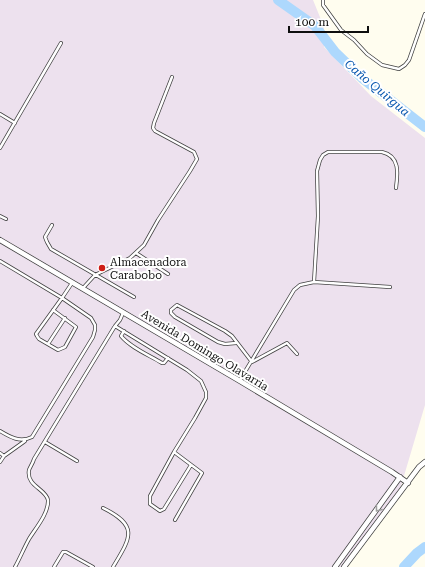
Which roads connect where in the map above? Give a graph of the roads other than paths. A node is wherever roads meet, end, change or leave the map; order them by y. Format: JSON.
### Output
{"nodes":[{"id":1,"x":323,"y":0,"type":"edge"},
{"id":2,"x":425,"y":14,"type":"edge"},
{"id":3,"x":61,"y":43,"type":"dead end"},
{"id":4,"x":172,"y":77,"type":"dead end"},
{"id":5,"x":0,"y":114,"type":"edge"},
{"id":6,"x":15,"y":123,"type":"junction"},
{"id":7,"x":0,"y":148,"type":"edge"},
{"id":8,"x":396,"y":188,"type":"dead end"},
{"id":9,"x":0,"y":216,"type":"edge"},
{"id":10,"x":6,"y":219,"type":"dead end"},
{"id":11,"x":52,"y":225,"type":"dead end"},
{"id":12,"x":0,"y":240,"type":"edge"},
{"id":13,"x":136,"y":253,"type":"junction"},
{"id":14,"x":0,"y":261,"type":"edge"},
{"id":15,"x":168,"y":274,"type":"dead end"},
{"id":16,"x":95,"y":276,"type":"junction"},
{"id":17,"x":72,"y":282,"type":"junction"},
{"id":18,"x":314,"y":282,"type":"junction"},
{"id":19,"x":390,"y":287,"type":"dead end"},
{"id":20,"x":83,"y":288,"type":"junction"},
{"id":21,"x":134,"y":297,"type":"dead end"},
{"id":22,"x":62,"y":298,"type":"junction"},
{"id":23,"x":53,"y":310,"type":"junction"},
{"id":24,"x":124,"y":312,"type":"junction"},
{"id":25,"x":65,"y":318,"type":"junction"},
{"id":26,"x":115,"y":326,"type":"junction"},
{"id":27,"x":124,"y":331,"type":"junction"},
{"id":28,"x":236,"y":343,"type":"junction"},
{"id":29,"x":48,"y":344,"type":"junction"},
{"id":30,"x":297,"y":354,"type":"dead end"},
{"id":31,"x":168,"y":358,"type":"junction"},
{"id":32,"x":252,"y":362,"type":"junction"},
{"id":33,"x":240,"y":381,"type":"junction"},
{"id":34,"x":0,"y":431,"type":"edge"},
{"id":35,"x":26,"y":440,"type":"junction"},
{"id":36,"x":45,"y":442,"type":"junction"},
{"id":37,"x":174,"y":452,"type":"junction"},
{"id":38,"x":0,"y":453,"type":"edge"},
{"id":39,"x":4,"y":456,"type":"junction"},
{"id":40,"x":77,"y":461,"type":"dead end"},
{"id":41,"x":0,"y":462,"type":"edge"},
{"id":42,"x":425,"y":462,"type":"edge"},
{"id":43,"x":191,"y":465,"type":"junction"},
{"id":44,"x":400,"y":477,"type":"junction"},
{"id":45,"x":408,"y":483,"type":"junction"},
{"id":46,"x":103,"y":508,"type":"dead end"},
{"id":47,"x":175,"y":520,"type":"dead end"},
{"id":48,"x":15,"y":567,"type":"edge"},
{"id":49,"x":54,"y":567,"type":"edge"},
{"id":50,"x":93,"y":567,"type":"edge"},
{"id":51,"x":113,"y":567,"type":"edge"},
{"id":52,"x":334,"y":567,"type":"edge"},
{"id":53,"x":344,"y":567,"type":"edge"}],
"edges":[{"from":1,"to":2,"type":"lane"},
{"from":3,"to":6,"type":"lane"},
{"from":4,"to":13,"type":"lane"},
{"from":5,"to":6,"type":"lane"},
{"from":6,"to":7,"type":"lane"},
{"from":8,"to":18,"type":"lane"},
{"from":9,"to":10,"type":"lane"},
{"from":11,"to":16,"type":"lane"},
{"from":12,"to":17,"type":"street","name":"Avenida Domingo Olavarria"},
{"from":13,"to":15,"type":"lane"},
{"from":13,"to":16,"type":"lane"},
{"from":14,"to":22,"type":"lane"},
{"from":16,"to":20,"type":"lane"},
{"from":16,"to":21,"type":"lane"},
{"from":17,"to":20,"type":"street","name":"Avenida Domingo Olavarria"},
{"from":17,"to":22,"type":"lane"},
{"from":18,"to":19,"type":"lane"},
{"from":18,"to":32,"type":"lane"},
{"from":20,"to":24,"type":"street","name":"Avenida Domingo Olavarria"},
{"from":22,"to":23,"type":"lane"},
{"from":22,"to":35,"type":"lane"},
{"from":23,"to":25,"type":"lane"},
{"from":23,"to":29,"type":"lane"},
{"from":24,"to":26,"type":"lane"},
{"from":24,"to":33,"type":"street","name":"Avenida Domingo Olavarria"},
{"from":25,"to":29,"type":"lane"},
{"from":25,"to":29,"type":"lane"},
{"from":26,"to":27,"type":"lane"},
{"from":26,"to":36,"type":"lane"},
{"from":27,"to":31,"type":"lane"},
{"from":27,"to":31,"type":"lane"},
{"from":28,"to":28,"type":"lane"},
{"from":28,"to":32,"type":"lane"},
{"from":30,"to":32,"type":"lane"},
{"from":31,"to":37,"type":"lane"},
{"from":32,"to":33,"type":"lane"},
{"from":33,"to":44,"type":"street","name":"Avenida Domingo Olavarria"},
{"from":34,"to":35,"type":"lane"},
{"from":35,"to":39,"type":"lane"},
{"from":36,"to":40,"type":"lane"},
{"from":36,"to":48,"type":"lane"},
{"from":37,"to":43,"type":"lane"},
{"from":37,"to":43,"type":"lane"},
{"from":38,"to":39,"type":"lane"},
{"from":39,"to":41,"type":"lane"},
{"from":42,"to":45,"type":"street"},
{"from":43,"to":47,"type":"lane"},
{"from":44,"to":45,"type":"street","name":"Avenida Domingo Olavarria"},
{"from":44,"to":52,"type":"street","one_way":true},
{"from":45,"to":53,"type":"street"},
{"from":46,"to":51,"type":"lane"},
{"from":49,"to":50,"type":"lane"}]}
